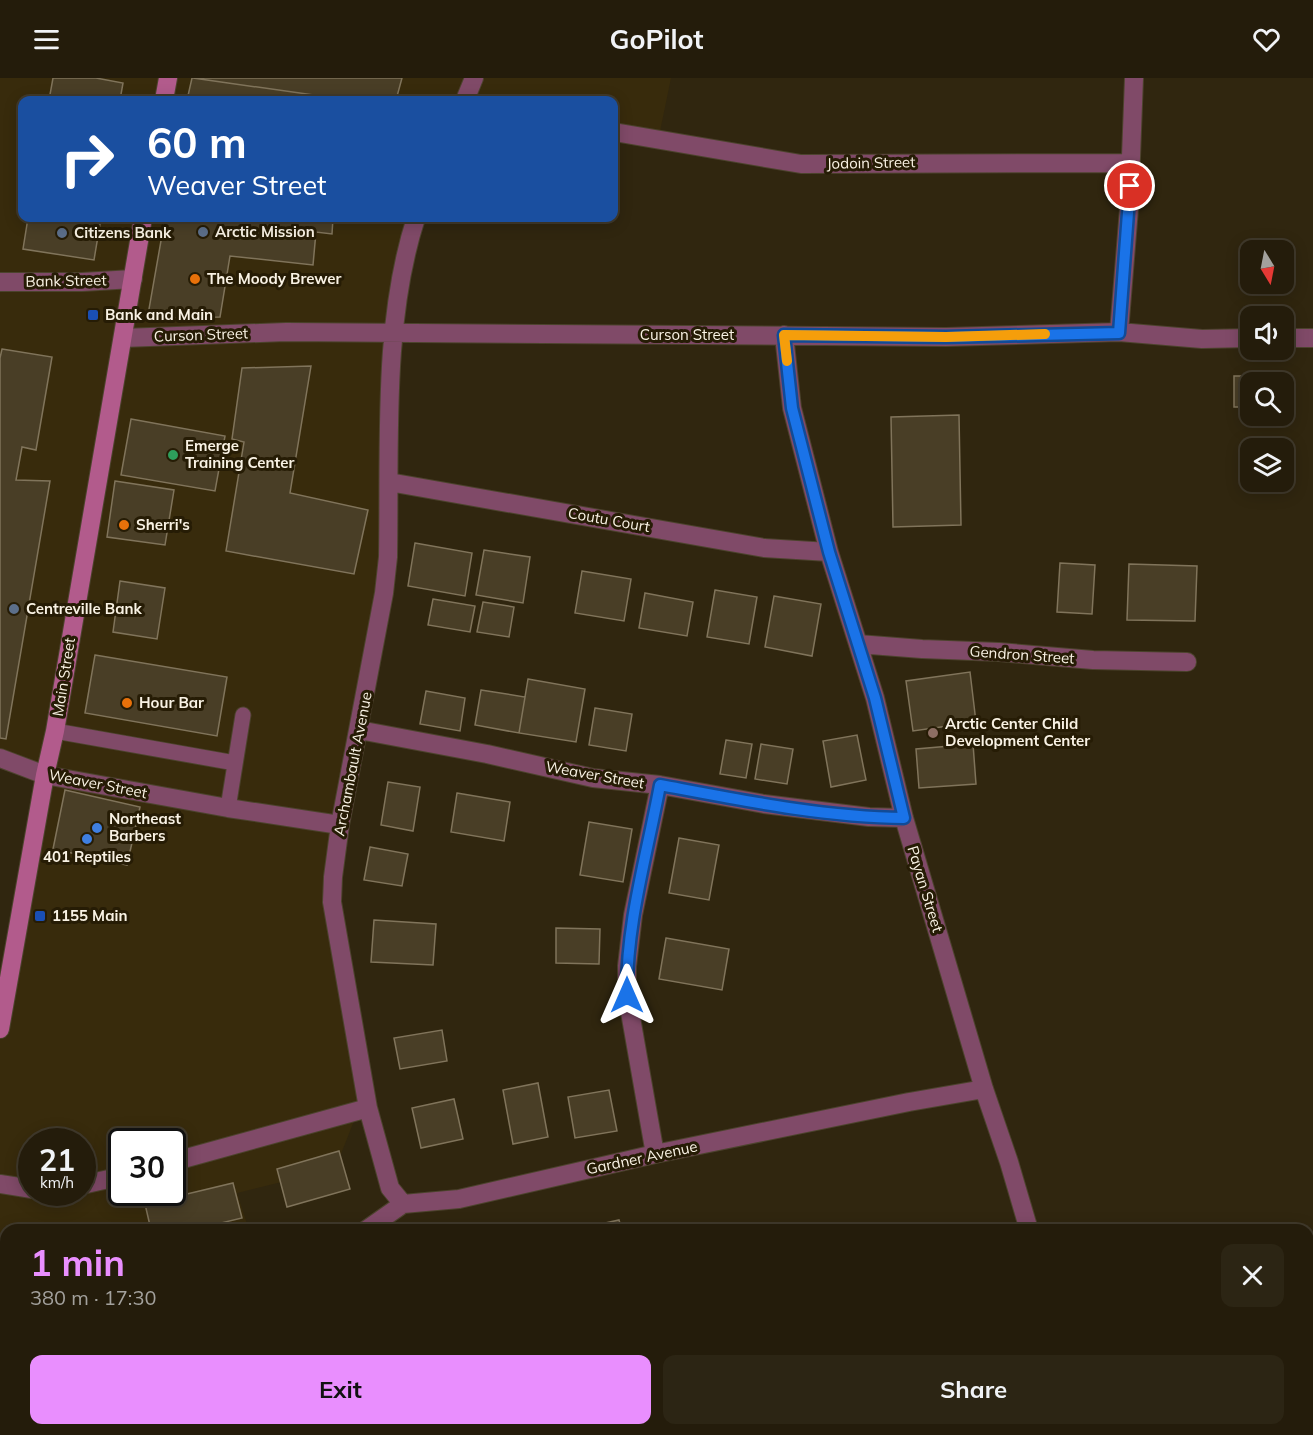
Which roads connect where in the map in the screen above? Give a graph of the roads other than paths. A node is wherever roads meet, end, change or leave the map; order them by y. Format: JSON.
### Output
{"nodes":[{"id":1,"x":168,"y":78,"type":"edge"},
{"id":2,"x":474,"y":78,"type":"edge"},
{"id":3,"x":1134,"y":78,"type":"edge"},
{"id":4,"x":165,"y":96,"type":"edge"},
{"id":5,"x":467,"y":96,"type":"edge"},
{"id":6,"x":618,"y":133,"type":"edge"},
{"id":7,"x":1131,"y":163,"type":"junction"},
{"id":8,"x":142,"y":222,"type":"edge"},
{"id":9,"x":415,"y":222,"type":"edge"},
{"id":10,"x":133,"y":279,"type":"junction"},
{"id":11,"x":0,"y":282,"type":"edge"},
{"id":12,"x":393,"y":333,"type":"junction"},
{"id":13,"x":1119,"y":333,"type":"junction"},
{"id":14,"x":784,"y":335,"type":"junction"},
{"id":15,"x":123,"y":338,"type":"junction"},
{"id":16,"x":1240,"y":338,"type":"edge"},
{"id":17,"x":1294,"y":338,"type":"edge"},
{"id":18,"x":1313,"y":338,"type":"edge"},
{"id":19,"x":389,"y":482,"type":"junction"},
{"id":20,"x":829,"y":552,"type":"junction"},
{"id":21,"x":858,"y":644,"type":"junction"},
{"id":22,"x":1187,"y":662,"type":"dead end"},
{"id":23,"x":243,"y":716,"type":"dead end"},
{"id":24,"x":359,"y":730,"type":"junction"},
{"id":25,"x":55,"y":731,"type":"junction"},
{"id":26,"x":0,"y":758,"type":"edge"},
{"id":27,"x":235,"y":764,"type":"junction"},
{"id":28,"x":45,"y":775,"type":"junction"},
{"id":29,"x":660,"y":785,"type":"junction"},
{"id":30,"x":228,"y":808,"type":"junction"},
{"id":31,"x":904,"y":818,"type":"junction"},
{"id":32,"x":340,"y":825,"type":"junction"},
{"id":33,"x":0,"y":1029,"type":"edge"},
{"id":34,"x":984,"y":1089,"type":"junction"},
{"id":35,"x":368,"y":1108,"type":"junction"},
{"id":36,"x":655,"y":1154,"type":"junction"},
{"id":37,"x":186,"y":1158,"type":"edge"},
{"id":38,"x":0,"y":1184,"type":"edge"},
{"id":39,"x":18,"y":1187,"type":"edge"},
{"id":40,"x":403,"y":1204,"type":"junction"},
{"id":41,"x":375,"y":1224,"type":"edge"},
{"id":42,"x":1027,"y":1224,"type":"edge"}],
"edges":[{"from":1,"to":4,"type":"main road"},
{"from":2,"to":5,"type":"street"},
{"from":3,"to":7,"type":"street"},
{"from":6,"to":7,"type":"street","name":"Jodoin Street"},
{"from":7,"to":13,"type":"street"},
{"from":8,"to":10,"type":"main road","name":"Main Street"},
{"from":9,"to":12,"type":"street","name":"Archambault Avenue"},
{"from":10,"to":11,"type":"street","name":"Bank Street"},
{"from":10,"to":15,"type":"main road","name":"Main Street"},
{"from":12,"to":14,"type":"street","name":"Curson Street"},
{"from":12,"to":15,"type":"street","name":"Curson Street"},
{"from":12,"to":19,"type":"street","name":"Archambault Avenue"},
{"from":13,"to":14,"type":"street","name":"Curson Street"},
{"from":13,"to":16,"type":"street","name":"Curson Street"},
{"from":14,"to":20,"type":"street","name":"Payan Street"},
{"from":15,"to":25,"type":"main road","name":"Main Street"},
{"from":17,"to":18,"type":"street"},
{"from":19,"to":20,"type":"street","name":"Coutu Court"},
{"from":19,"to":24,"type":"street","name":"Archambault Avenue"},
{"from":20,"to":21,"type":"street","name":"Payan Street"},
{"from":21,"to":22,"type":"street","name":"Gendron Street"},
{"from":21,"to":31,"type":"street","name":"Payan Street"},
{"from":23,"to":27,"type":"lane"},
{"from":24,"to":29,"type":"street","name":"Weaver Street"},
{"from":24,"to":32,"type":"street","name":"Archambault Avenue"},
{"from":25,"to":27,"type":"lane"},
{"from":25,"to":28,"type":"main road","name":"Main Street"},
{"from":26,"to":28,"type":"street","name":"Weaver Street"},
{"from":27,"to":30,"type":"lane"},
{"from":28,"to":30,"type":"street","name":"Weaver Street"},
{"from":28,"to":33,"type":"main road","name":"Main Street"},
{"from":29,"to":31,"type":"street","name":"Weaver Street"},
{"from":29,"to":36,"type":"street"},
{"from":30,"to":32,"type":"street","name":"Weaver Street"},
{"from":31,"to":34,"type":"street","name":"Payan Street"},
{"from":32,"to":35,"type":"street","name":"Archambault Avenue"},
{"from":34,"to":36,"type":"street","name":"Gardner Avenue"},
{"from":34,"to":42,"type":"street","name":"Payan Street"},
{"from":35,"to":37,"type":"street"},
{"from":35,"to":40,"type":"street"},
{"from":36,"to":40,"type":"street","name":"Gardner Avenue"},
{"from":38,"to":39,"type":"street"},
{"from":40,"to":41,"type":"street"}]}
